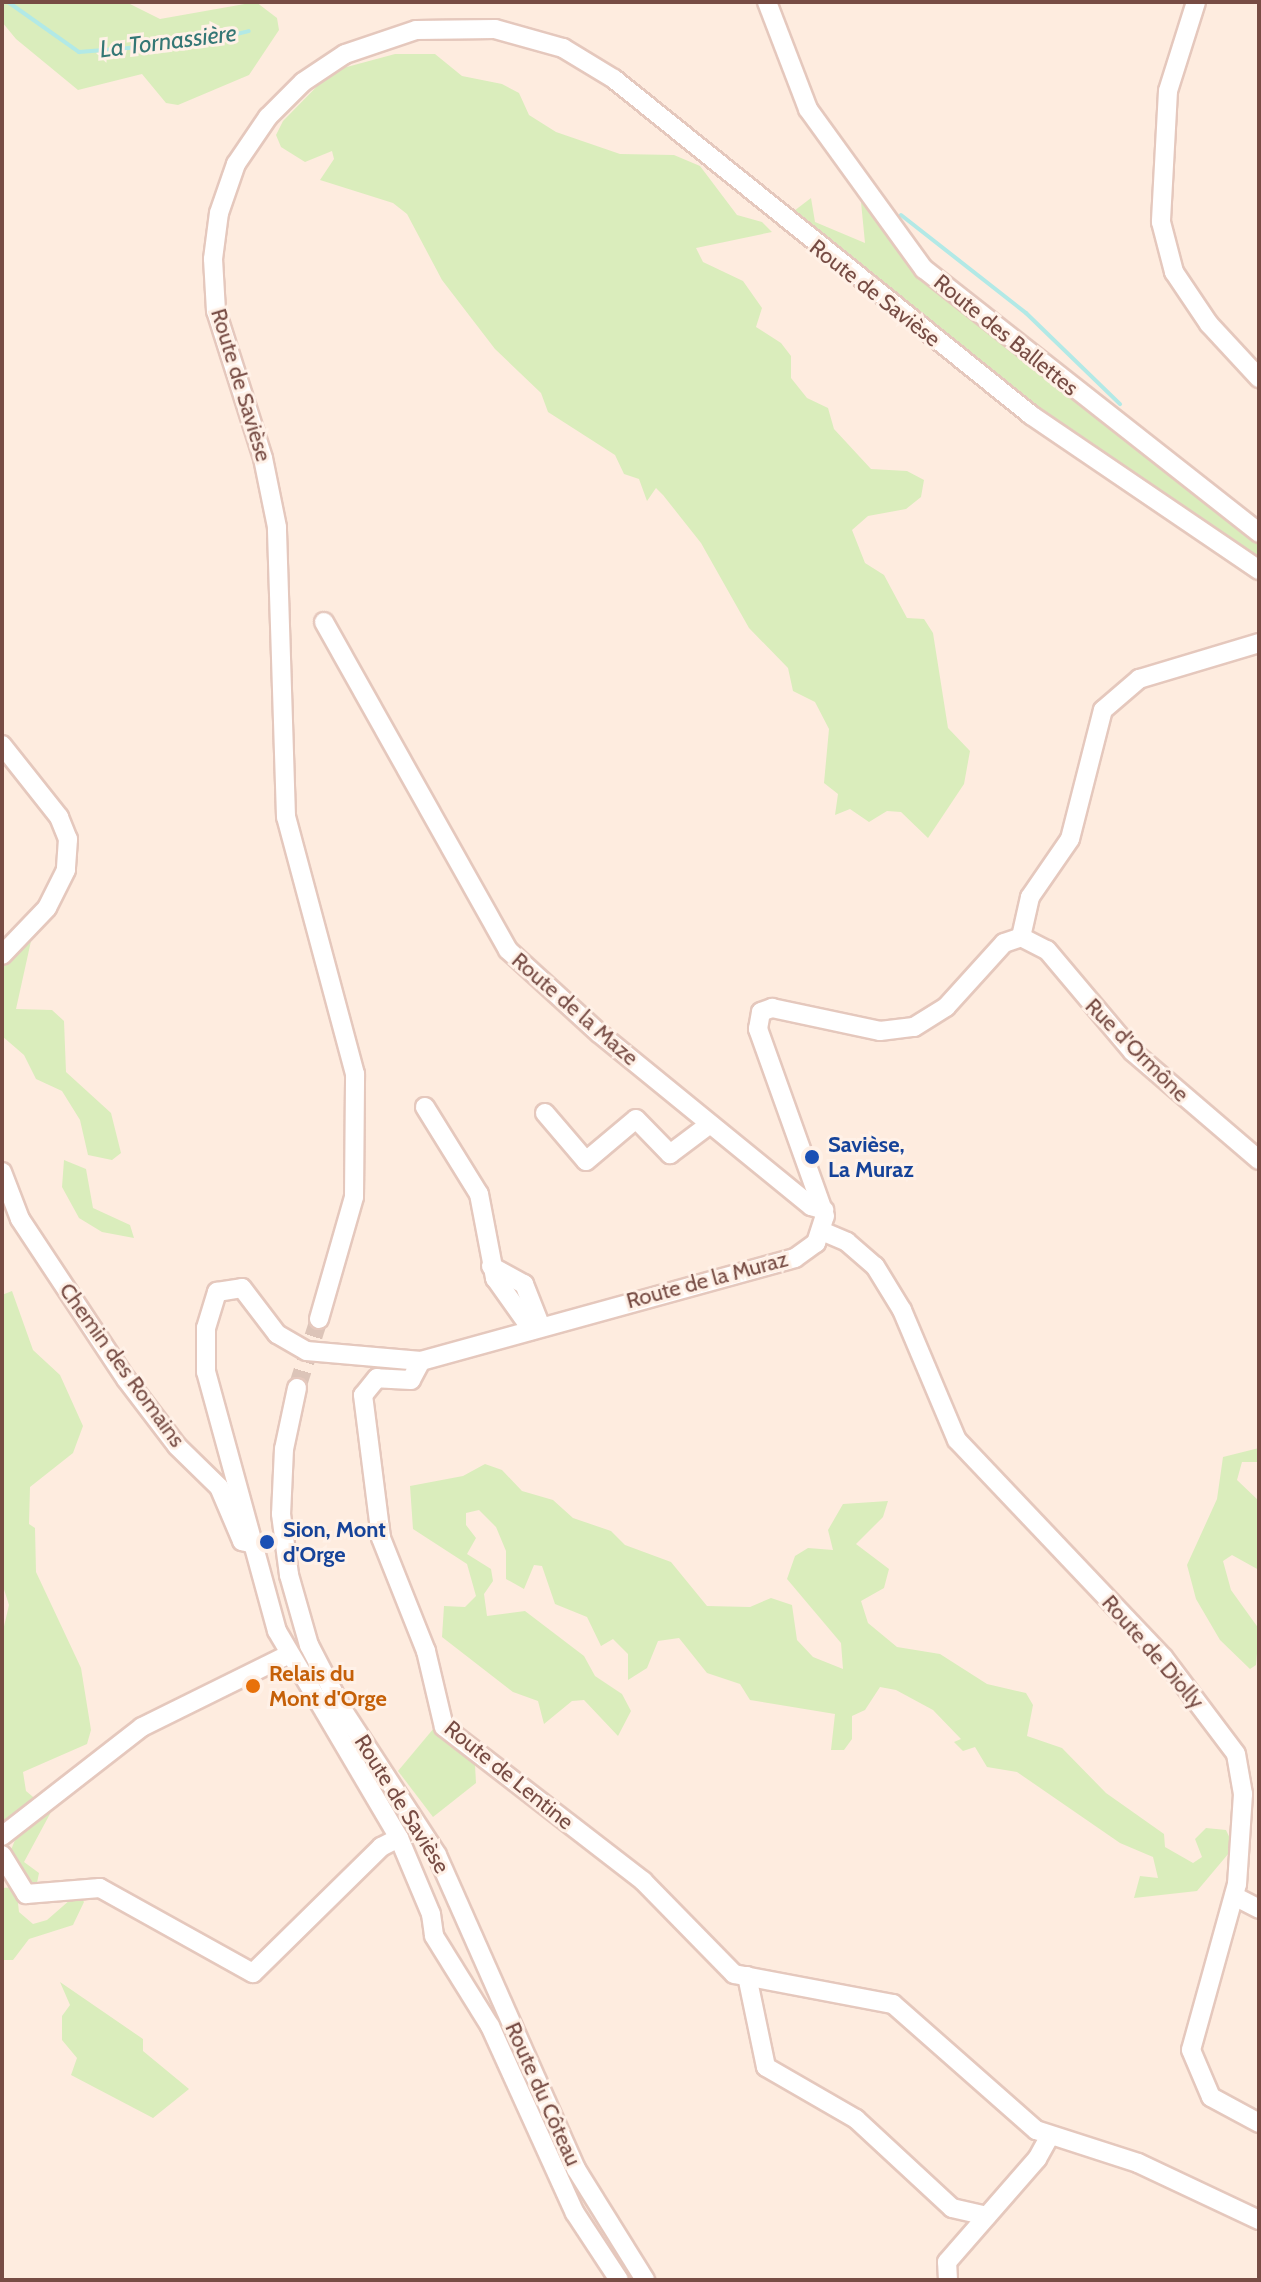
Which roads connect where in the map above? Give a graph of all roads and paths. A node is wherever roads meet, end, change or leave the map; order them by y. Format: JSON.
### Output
{"nodes":[{"id":1,"x":767,"y":2,"type":"edge"},
{"id":2,"x":1196,"y":2,"type":"edge"},
{"id":3,"x":1259,"y":378,"type":"edge"},
{"id":4,"x":1259,"y":533,"type":"edge"},
{"id":5,"x":1259,"y":570,"type":"edge"},
{"id":6,"x":324,"y":622,"type":"dead end"},
{"id":7,"x":1259,"y":643,"type":"edge"},
{"id":8,"x":2,"y":745,"type":"edge"},
{"id":9,"x":1021,"y":937,"type":"junction"},
{"id":10,"x":2,"y":955,"type":"edge"},
{"id":11,"x":425,"y":1107,"type":"dead end"},
{"id":12,"x":545,"y":1113,"type":"dead end"},
{"id":13,"x":710,"y":1124,"type":"junction"},
{"id":14,"x":1259,"y":1160,"type":"edge"},
{"id":15,"x":2,"y":1172,"type":"edge"},
{"id":16,"x":824,"y":1210,"type":"junction"},
{"id":17,"x":824,"y":1232,"type":"junction"},
{"id":18,"x":319,"y":1319,"type":"tunnel mouth"},
{"id":19,"x":536,"y":1329,"type":"junction"},
{"id":20,"x":421,"y":1361,"type":"junction"},
{"id":21,"x":297,"y":1388,"type":"tunnel mouth"},
{"id":22,"x":254,"y":1544,"type":"junction"},
{"id":23,"x":288,"y":1655,"type":"junction"},
{"id":24,"x":2,"y":1836,"type":"edge"},
{"id":25,"x":399,"y":1838,"type":"junction"},
{"id":26,"x":2,"y":1855,"type":"edge"},
{"id":27,"x":1234,"y":1896,"type":"junction"},
{"id":28,"x":458,"y":1899,"type":"junction"},
{"id":29,"x":1259,"y":1909,"type":"edge"},
{"id":30,"x":431,"y":1914,"type":"junction"},
{"id":31,"x":747,"y":1976,"type":"junction"},
{"id":32,"x":1259,"y":2123,"type":"edge"},
{"id":33,"x":1049,"y":2137,"type":"junction"},
{"id":34,"x":987,"y":2216,"type":"junction"},
{"id":35,"x":1259,"y":2220,"type":"edge"},
{"id":36,"x":619,"y":2280,"type":"edge"},
{"id":37,"x":645,"y":2280,"type":"edge"},
{"id":38,"x":948,"y":2280,"type":"edge"}],
"edges":[{"from":1,"to":4,"type":"street","name":"Route des Ballettes"},
{"from":2,"to":3,"type":"street"},
{"from":5,"to":18,"type":"street","name":"Route de Savièse"},
{"from":6,"to":13,"type":"street","name":"Route de la Maze"},
{"from":7,"to":9,"type":"street"},
{"from":8,"to":10,"type":"street"},
{"from":9,"to":14,"type":"street","name":"Rue d'Ormône"},
{"from":9,"to":16,"type":"street"},
{"from":11,"to":19,"type":"street"},
{"from":12,"to":13,"type":"street"},
{"from":13,"to":16,"type":"street","name":"Route de la Maze"},
{"from":15,"to":22,"type":"street","name":"Chemin des Romains"},
{"from":16,"to":17,"type":"street"},
{"from":17,"to":19,"type":"street","name":"Route de la Muraz"},
{"from":17,"to":27,"type":"street","name":"Route de Diolly"},
{"from":19,"to":20,"type":"street","name":"Route de la Muraz"},
{"from":20,"to":22,"type":"street","name":"Route de la Muraz"},
{"from":20,"to":31,"type":"street","name":"Route de Lentine"},
{"from":21,"to":28,"type":"street","name":"Route de Savièse"},
{"from":22,"to":23,"type":"street","name":"Route de la Muraz"},
{"from":23,"to":24,"type":"street"},
{"from":23,"to":25,"type":"street","name":"Route de la Muraz"},
{"from":25,"to":26,"type":"street"},
{"from":25,"to":30,"type":"street","name":"Route de la Muraz"},
{"from":27,"to":29,"type":"street"},
{"from":27,"to":32,"type":"street","name":"Route de Diolly"},
{"from":28,"to":30,"type":"street"},
{"from":28,"to":37,"type":"street","name":"Route du Côteau"},
{"from":30,"to":36,"type":"street","name":"Route de la Muraz"},
{"from":31,"to":33,"type":"street","name":"Route de Lentine"},
{"from":31,"to":34,"type":"street"},
{"from":33,"to":34,"type":"street"},
{"from":33,"to":35,"type":"street","name":"Route de Lentine"},
{"from":34,"to":38,"type":"street"}]}
